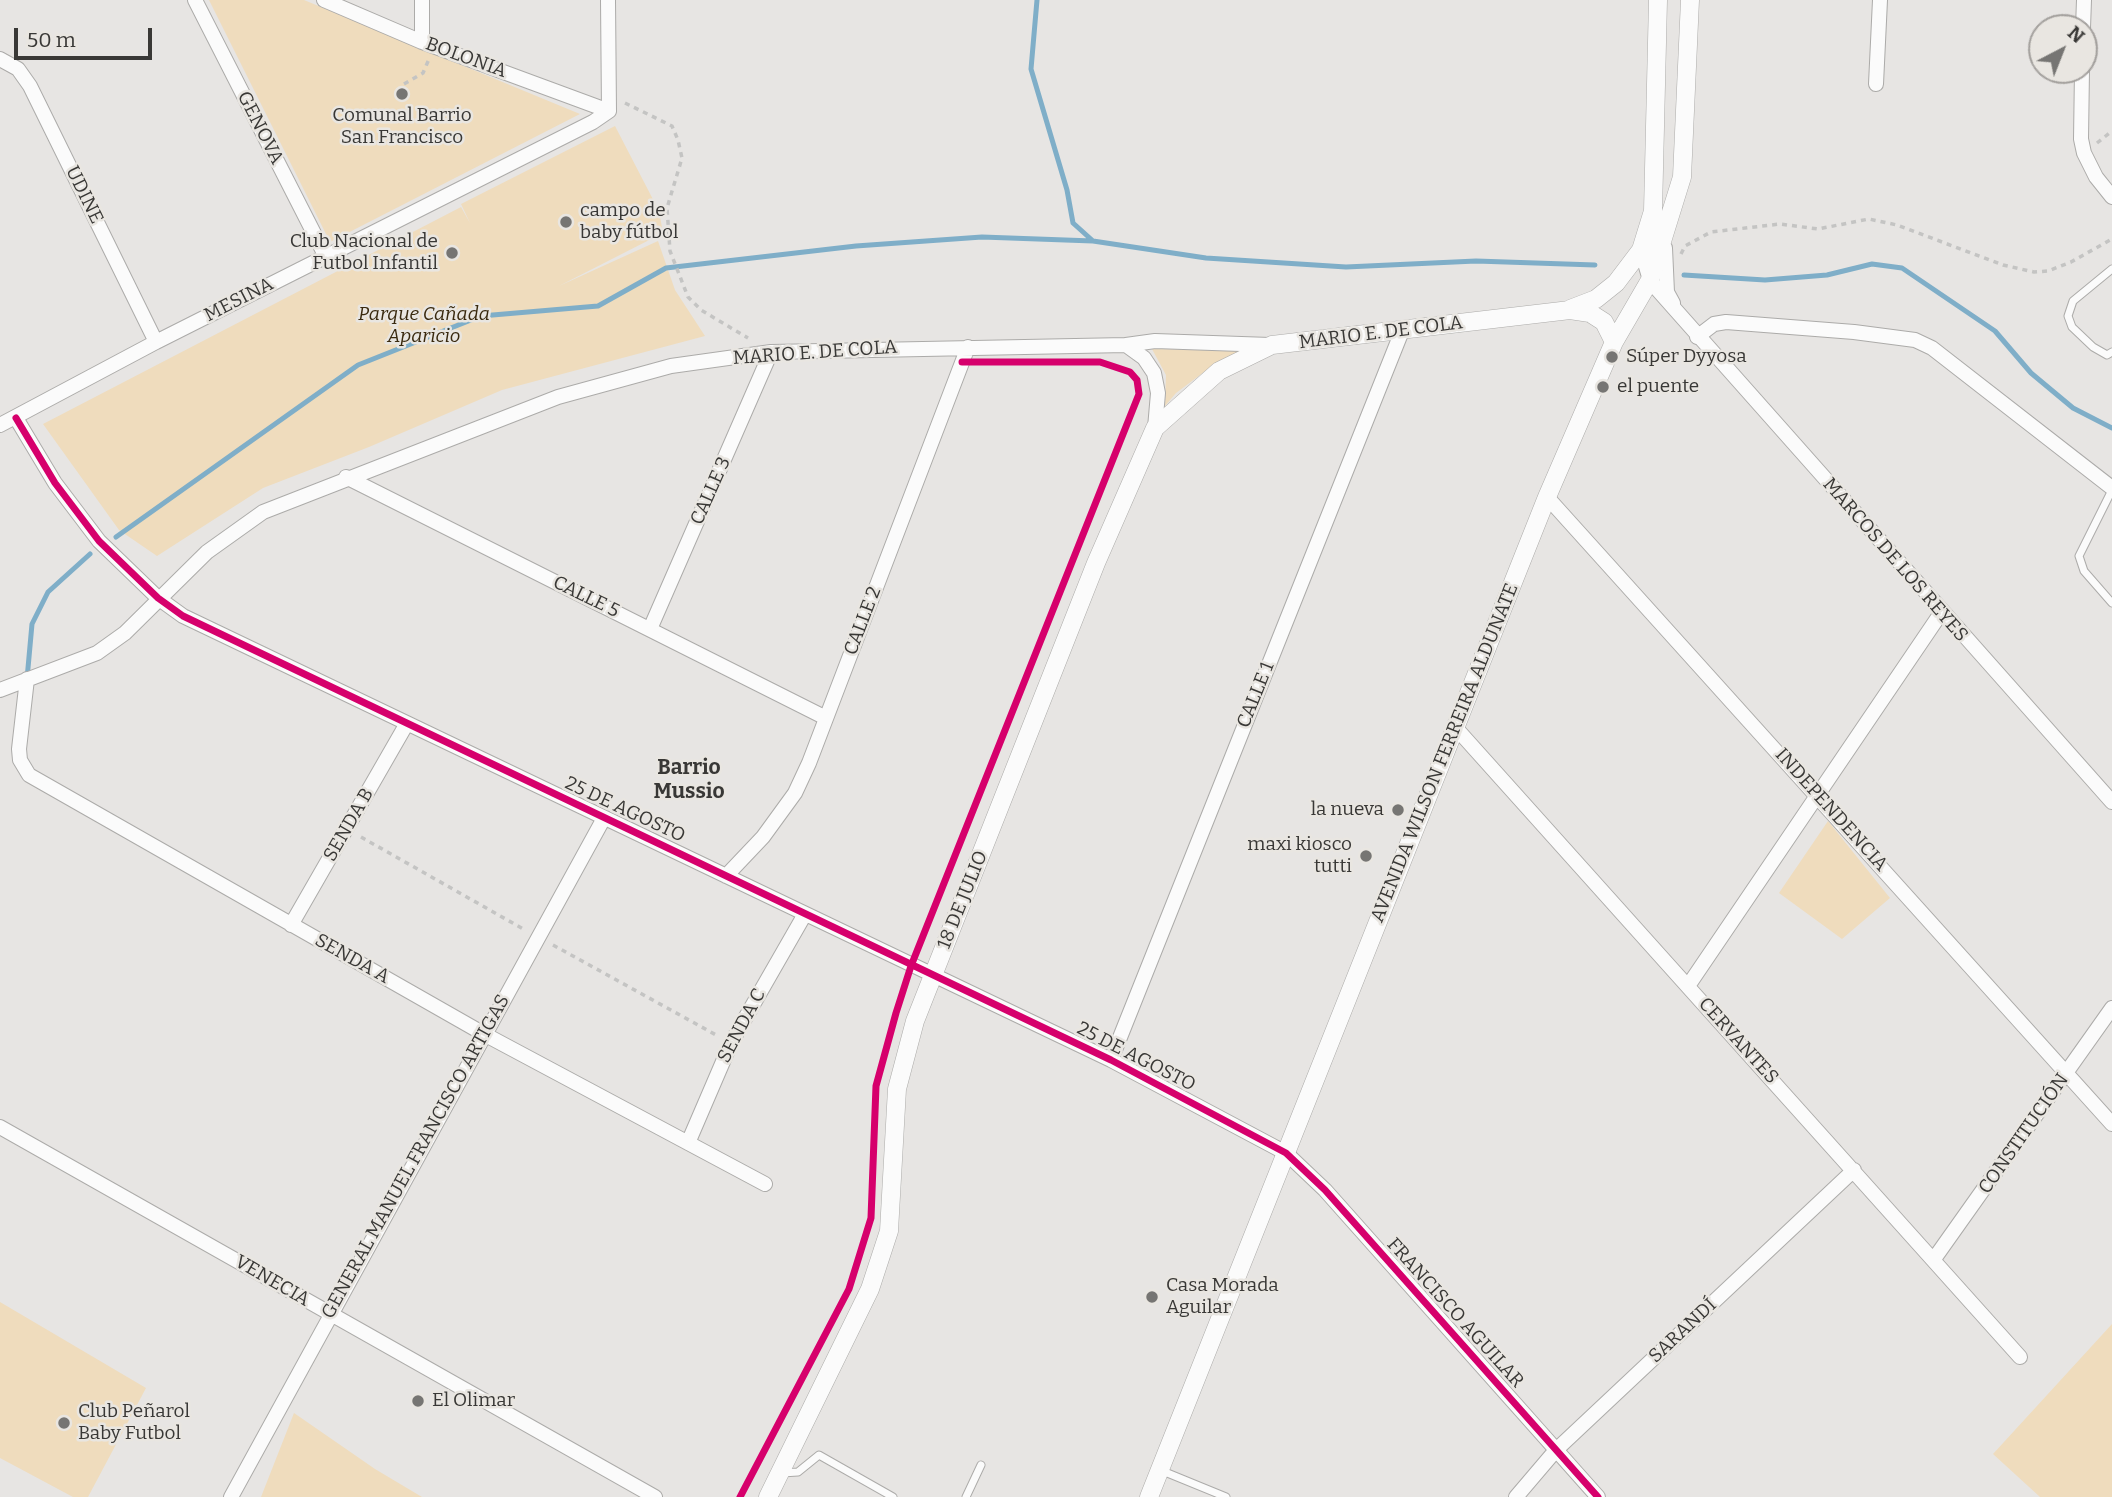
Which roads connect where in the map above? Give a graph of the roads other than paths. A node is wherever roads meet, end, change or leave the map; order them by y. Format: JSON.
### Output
{"nodes":[{"id":1,"x":195,"y":0,"type":"edge"},
{"id":2,"x":324,"y":0,"type":"edge"},
{"id":3,"x":422,"y":0,"type":"edge"},
{"id":4,"x":608,"y":0,"type":"edge"},
{"id":5,"x":1658,"y":0,"type":"edge"},
{"id":6,"x":1690,"y":0,"type":"edge"},
{"id":7,"x":1880,"y":0,"type":"edge"},
{"id":8,"x":422,"y":42,"type":"junction"},
{"id":9,"x":0,"y":59,"type":"edge"},
{"id":10,"x":1876,"y":84,"type":"dead end"},
{"id":11,"x":2082,"y":84,"type":"edge"},
{"id":12,"x":609,"y":111,"type":"junction"},
{"id":13,"x":2112,"y":197,"type":"edge"},
{"id":14,"x":1665,"y":231,"type":"junction"},
{"id":15,"x":1640,"y":250,"type":"junction"},
{"id":16,"x":326,"y":257,"type":"junction"},
{"id":17,"x":2112,"y":269,"type":"edge"},
{"id":18,"x":1650,"y":280,"type":"junction"},
{"id":19,"x":1570,"y":310,"type":"junction"},
{"id":20,"x":1681,"y":316,"type":"junction"},
{"id":21,"x":1402,"y":331,"type":"junction"},
{"id":22,"x":1697,"y":337,"type":"junction"},
{"id":23,"x":156,"y":342,"type":"junction"},
{"id":24,"x":1614,"y":342,"type":"junction"},
{"id":25,"x":1126,"y":345,"type":"junction"},
{"id":26,"x":1272,"y":345,"type":"junction"},
{"id":27,"x":968,"y":347,"type":"junction"},
{"id":28,"x":771,"y":352,"type":"junction"},
{"id":29,"x":2112,"y":352,"type":"edge"},
{"id":30,"x":16,"y":418,"type":"junction"},
{"id":31,"x":0,"y":425,"type":"edge"},
{"id":32,"x":1155,"y":428,"type":"junction"},
{"id":33,"x":346,"y":477,"type":"junction"},
{"id":34,"x":2112,"y":489,"type":"edge"},
{"id":35,"x":1547,"y":497,"type":"junction"},
{"id":36,"x":158,"y":598,"type":"junction"},
{"id":37,"x":2112,"y":603,"type":"edge"},
{"id":38,"x":1941,"y":613,"type":"junction"},
{"id":39,"x":650,"y":629,"type":"junction"},
{"id":40,"x":27,"y":679,"type":"junction"},
{"id":41,"x":0,"y":690,"type":"edge"},
{"id":42,"x":826,"y":718,"type":"junction"},
{"id":43,"x":406,"y":725,"type":"junction"},
{"id":44,"x":1455,"y":727,"type":"junction"},
{"id":45,"x":1817,"y":794,"type":"junction"},
{"id":46,"x":2112,"y":802,"type":"edge"},
{"id":47,"x":604,"y":818,"type":"junction"},
{"id":48,"x":726,"y":876,"type":"junction"},
{"id":49,"x":805,"y":914,"type":"junction"},
{"id":50,"x":291,"y":925,"type":"junction"},
{"id":51,"x":932,"y":976,"type":"junction"},
{"id":52,"x":1689,"y":986,"type":"junction"},
{"id":53,"x":2112,"y":1008,"type":"edge"},
{"id":54,"x":484,"y":1034,"type":"junction"},
{"id":55,"x":1111,"y":1060,"type":"junction"},
{"id":56,"x":2067,"y":1074,"type":"junction"},
{"id":57,"x":2112,"y":1124,"type":"edge"},
{"id":58,"x":0,"y":1127,"type":"edge"},
{"id":59,"x":688,"y":1143,"type":"junction"},
{"id":60,"x":1286,"y":1153,"type":"junction"},
{"id":61,"x":1854,"y":1170,"type":"junction"},
{"id":62,"x":765,"y":1184,"type":"dead end"},
{"id":63,"x":1934,"y":1259,"type":"junction"},
{"id":64,"x":329,"y":1314,"type":"junction"},
{"id":65,"x":2020,"y":1357,"type":"dead end"},
{"id":66,"x":1556,"y":1450,"type":"junction"},
{"id":67,"x":981,"y":1465,"type":"dead end"},
{"id":68,"x":1160,"y":1470,"type":"junction"},
{"id":69,"x":781,"y":1473,"type":"junction"},
{"id":70,"x":231,"y":1497,"type":"edge"},
{"id":71,"x":655,"y":1497,"type":"edge"},
{"id":72,"x":768,"y":1497,"type":"edge"},
{"id":73,"x":893,"y":1497,"type":"edge"},
{"id":74,"x":966,"y":1497,"type":"edge"},
{"id":75,"x":1149,"y":1497,"type":"edge"},
{"id":76,"x":1226,"y":1497,"type":"edge"},
{"id":77,"x":1516,"y":1497,"type":"edge"},
{"id":78,"x":1598,"y":1497,"type":"edge"}],
"edges":[{"from":1,"to":16,"type":"street","name":"GENOVA"},
{"from":2,"to":8,"type":"street","name":"BOLONIA"},
{"from":3,"to":8,"type":"street"},
{"from":4,"to":12,"type":"street"},
{"from":5,"to":15,"type":"street"},
{"from":6,"to":14,"type":"street","name":"AVENIDA WILSON FERREIRA ALDUNATE"},
{"from":7,"to":10,"type":"street"},
{"from":8,"to":12,"type":"street","name":"BOLONIA"},
{"from":9,"to":23,"type":"street","name":"UDINE"},
{"from":11,"to":13,"type":"street"},
{"from":12,"to":16,"type":"street","name":"MESINA"},
{"from":14,"to":18,"type":"street","name":"AVENIDA WILSON FERREIRA ALDUNATE"},
{"from":14,"to":20,"type":"street","name":"MARCOS DE LOS REYES"},
{"from":15,"to":18,"type":"street","name":"MARCOS DE LOS REYES"},
{"from":15,"to":19,"type":"street"},
{"from":16,"to":23,"type":"street","name":"MESINA"},
{"from":17,"to":29,"type":"lane"},
{"from":18,"to":20,"type":"street","name":"MARCOS DE LOS REYES"},
{"from":18,"to":24,"type":"street","name":"AVENIDA WILSON FERREIRA ALDUNATE"},
{"from":19,"to":21,"type":"street","name":"MARIO E. DE COLA"},
{"from":19,"to":24,"type":"street","name":"MARIO E. DE COLA"},
{"from":20,"to":22,"type":"street","name":"MARCOS DE LOS REYES"},
{"from":21,"to":26,"type":"street","name":"MARIO E. DE COLA"},
{"from":21,"to":55,"type":"street","name":"CALLE 1"},
{"from":22,"to":34,"type":"street"},
{"from":22,"to":38,"type":"street","name":"MARCOS DE LOS REYES"},
{"from":23,"to":30,"type":"street","name":"MESINA"},
{"from":24,"to":35,"type":"street","name":"AVENIDA WILSON FERREIRA ALDUNATE"},
{"from":25,"to":26,"type":"street","name":"MARIO E. DE COLA"},
{"from":25,"to":27,"type":"street","name":"MARIO E. DE COLA"},
{"from":25,"to":32,"type":"street","name":"18 DE JULIO"},
{"from":26,"to":32,"type":"street","name":"18 DE JULIO"},
{"from":27,"to":28,"type":"street","name":"MARIO E. DE COLA"},
{"from":27,"to":42,"type":"street","name":"CALLE 2"},
{"from":28,"to":33,"type":"street","name":"MARIO E. DE COLA"},
{"from":28,"to":39,"type":"street","name":"CALLE 3"},
{"from":30,"to":31,"type":"street","name":"MESINA"},
{"from":30,"to":36,"type":"street","name":"25 DE AGOSTO"},
{"from":32,"to":51,"type":"street","name":"18 DE JULIO"},
{"from":33,"to":36,"type":"street","name":"MARIO E. DE COLA"},
{"from":33,"to":39,"type":"street","name":"CALLE 5"},
{"from":34,"to":37,"type":"lane"},
{"from":35,"to":44,"type":"street","name":"AVENIDA WILSON FERREIRA ALDUNATE"},
{"from":35,"to":45,"type":"street","name":"INDEPENDENCIA"},
{"from":36,"to":40,"type":"street","name":"MARIO E. DE COLA"},
{"from":36,"to":43,"type":"street","name":"25 DE AGOSTO"},
{"from":38,"to":45,"type":"street"},
{"from":38,"to":46,"type":"street","name":"MARCOS DE LOS REYES"},
{"from":39,"to":42,"type":"street","name":"CALLE 5"},
{"from":40,"to":41,"type":"street","name":"MARIO E. DE COLA"},
{"from":40,"to":50,"type":"street","name":"SENDA A"},
{"from":42,"to":48,"type":"street","name":"CALLE 2"},
{"from":43,"to":47,"type":"street","name":"25 DE AGOSTO"},
{"from":43,"to":50,"type":"street","name":"SENDA B"},
{"from":44,"to":52,"type":"street","name":"CERVANTES"},
{"from":44,"to":60,"type":"street","name":"AVENIDA WILSON FERREIRA ALDUNATE"},
{"from":45,"to":52,"type":"street"},
{"from":45,"to":56,"type":"street","name":"INDEPENDENCIA"},
{"from":47,"to":48,"type":"street","name":"25 DE AGOSTO"},
{"from":47,"to":54,"type":"street","name":"GENERAL MANUEL FRANCISCO ARTIGAS"},
{"from":48,"to":49,"type":"street","name":"25 DE AGOSTO"},
{"from":49,"to":51,"type":"street","name":"25 DE AGOSTO"},
{"from":49,"to":59,"type":"street","name":"SENDA C"},
{"from":50,"to":54,"type":"street","name":"SENDA A"},
{"from":51,"to":55,"type":"street","name":"25 DE AGOSTO"},
{"from":51,"to":69,"type":"street","name":"18 DE JULIO"},
{"from":52,"to":61,"type":"street","name":"CERVANTES"},
{"from":53,"to":56,"type":"street","name":"CONSTITUCIÓN"},
{"from":54,"to":59,"type":"street","name":"SENDA A"},
{"from":54,"to":64,"type":"street","name":"GENERAL MANUEL FRANCISCO ARTIGAS"},
{"from":55,"to":60,"type":"street","name":"25 DE AGOSTO"},
{"from":56,"to":57,"type":"street","name":"INDEPENDENCIA"},
{"from":56,"to":63,"type":"street","name":"CONSTITUCIÓN"},
{"from":58,"to":64,"type":"street","name":"VENECIA"},
{"from":59,"to":62,"type":"street","name":"SENDA A"},
{"from":60,"to":66,"type":"street","name":"FRANCISCO AGUILAR"},
{"from":60,"to":68,"type":"street","name":"AVENIDA WILSON FERREIRA ALDUNATE"},
{"from":61,"to":63,"type":"street","name":"CERVANTES"},
{"from":61,"to":66,"type":"street","name":"SARANDÍ"},
{"from":63,"to":65,"type":"street","name":"CERVANTES"},
{"from":64,"to":70,"type":"street","name":"GENERAL MANUEL FRANCISCO ARTIGAS"},
{"from":64,"to":71,"type":"street","name":"VENECIA"},
{"from":66,"to":77,"type":"street","name":"SARANDÍ"},
{"from":66,"to":78,"type":"street","name":"FRANCISCO AGUILAR"},
{"from":67,"to":74,"type":"lane"},
{"from":68,"to":75,"type":"street","name":"AVENIDA WILSON FERREIRA ALDUNATE"},
{"from":68,"to":76,"type":"lane"},
{"from":69,"to":72,"type":"street","name":"18 DE JULIO"},
{"from":69,"to":73,"type":"lane"}]}
